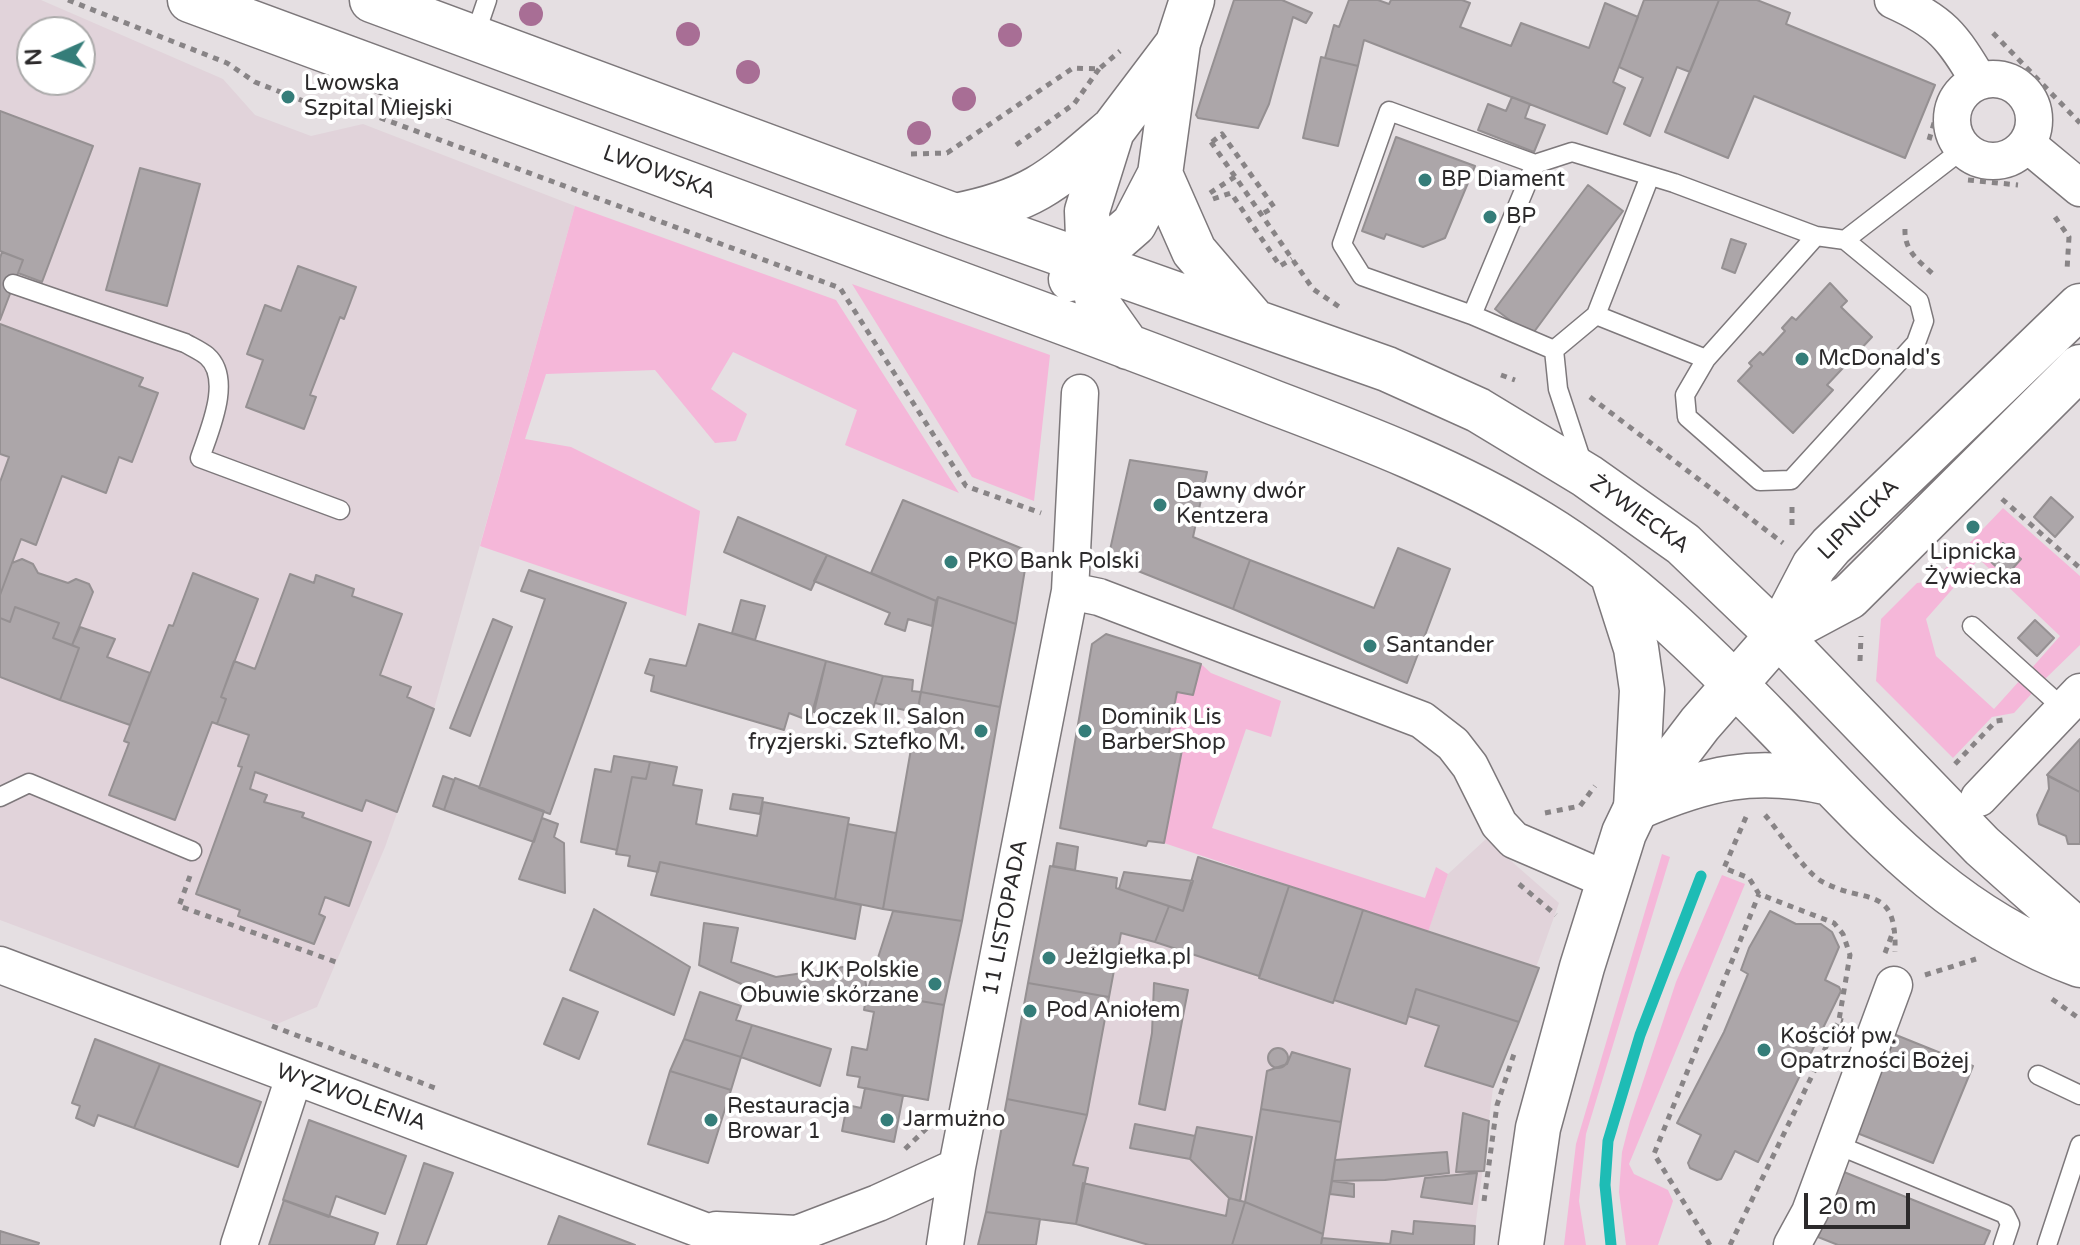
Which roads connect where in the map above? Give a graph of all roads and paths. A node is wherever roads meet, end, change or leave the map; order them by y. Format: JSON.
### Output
{"nodes":[{"id":1,"x":68,"y":0,"type":"edge"},
{"id":2,"x":190,"y":0,"type":"edge"},
{"id":3,"x":372,"y":0,"type":"edge"},
{"id":4,"x":1192,"y":0,"type":"edge"},
{"id":5,"x":1893,"y":0,"type":"edge"},
{"id":6,"x":481,"y":19,"type":"edge"},
{"id":7,"x":1983,"y":26,"type":"dead end"},
{"id":8,"x":1131,"y":40,"type":"dead end"},
{"id":9,"x":1178,"y":43,"type":"junction"},
{"id":10,"x":1099,"y":69,"type":"junction"},
{"id":11,"x":1962,"y":83,"type":"junction"},
{"id":12,"x":2080,"y":123,"type":"edge"},
{"id":13,"x":1112,"y":131,"type":"junction"},
{"id":14,"x":1203,"y":132,"type":"dead end"},
{"id":15,"x":1211,"y":142,"type":"junction"},
{"id":16,"x":2027,"y":144,"type":"junction"},
{"id":17,"x":1016,"y":145,"type":"dead end"},
{"id":18,"x":1963,"y":149,"type":"junction"},
{"id":19,"x":904,"y":153,"type":"dead end"},
{"id":20,"x":1535,"y":164,"type":"junction"},
{"id":21,"x":1160,"y":174,"type":"junction"},
{"id":22,"x":1236,"y":176,"type":"junction"},
{"id":23,"x":1650,"y":176,"type":"junction"},
{"id":24,"x":1927,"y":177,"type":"junction"},
{"id":25,"x":2076,"y":177,"type":"edge"},
{"id":26,"x":1215,"y":190,"type":"dead end"},
{"id":27,"x":1202,"y":206,"type":"dead end"},
{"id":28,"x":955,"y":216,"type":"junction"},
{"id":29,"x":1816,"y":236,"type":"junction"},
{"id":30,"x":1845,"y":240,"type":"junction"},
{"id":31,"x":1292,"y":259,"type":"dead end"},
{"id":32,"x":1089,"y":263,"type":"junction"},
{"id":33,"x":13,"y":284,"type":"dead end"},
{"id":34,"x":1014,"y":304,"type":"junction"},
{"id":35,"x":2080,"y":306,"type":"edge"},
{"id":36,"x":1472,"y":315,"type":"junction"},
{"id":37,"x":1596,"y":315,"type":"junction"},
{"id":38,"x":1254,"y":321,"type":"junction"},
{"id":39,"x":1128,"y":347,"type":"junction"},
{"id":40,"x":1554,"y":350,"type":"junction"},
{"id":41,"x":1706,"y":359,"type":"junction"},
{"id":42,"x":2080,"y":367,"type":"edge"},
{"id":43,"x":1080,"y":393,"type":"dead end"},
{"id":44,"x":1589,"y":396,"type":"dead end"},
{"id":45,"x":1587,"y":476,"type":"junction"},
{"id":46,"x":1995,"y":493,"type":"dead end"},
{"id":47,"x":340,"y":510,"type":"dead end"},
{"id":48,"x":1046,"y":515,"type":"dead end"},
{"id":49,"x":1792,"y":550,"type":"dead end"},
{"id":50,"x":2080,"y":568,"type":"edge"},
{"id":51,"x":1611,"y":571,"type":"junction"},
{"id":52,"x":1070,"y":591,"type":"junction"},
{"id":53,"x":1972,"y":626,"type":"dead end"},
{"id":54,"x":1778,"y":635,"type":"junction"},
{"id":55,"x":1733,"y":683,"type":"junction"},
{"id":56,"x":2072,"y":700,"type":"edge"},
{"id":57,"x":1830,"y":783,"type":"junction"},
{"id":58,"x":1750,"y":787,"type":"junction"},
{"id":59,"x":0,"y":797,"type":"edge"},
{"id":60,"x":1979,"y":798,"type":"dead end"},
{"id":61,"x":1636,"y":808,"type":"junction"},
{"id":62,"x":192,"y":851,"type":"joint"},
{"id":63,"x":1511,"y":878,"type":"dead end"},
{"id":64,"x":1607,"y":880,"type":"junction"},
{"id":65,"x":1534,"y":894,"type":"dead end"},
{"id":66,"x":1759,"y":894,"type":"junction"},
{"id":67,"x":1896,"y":923,"type":"junction"},
{"id":68,"x":2080,"y":933,"type":"edge"},
{"id":69,"x":336,"y":962,"type":"dead end"},
{"id":70,"x":1988,"y":964,"type":"dead end"},
{"id":71,"x":0,"y":965,"type":"edge"},
{"id":72,"x":2080,"y":965,"type":"edge"},
{"id":73,"x":1887,"y":976,"type":"junction"},
{"id":74,"x":2042,"y":991,"type":"dead end"},
{"id":75,"x":2080,"y":1019,"type":"edge"},
{"id":76,"x":1839,"y":1020,"type":"junction"},
{"id":77,"x":1849,"y":1023,"type":"dead end"},
{"id":78,"x":2038,"y":1075,"type":"dead end"},
{"id":79,"x":294,"y":1077,"type":"junction"},
{"id":80,"x":2080,"y":1095,"type":"edge"},
{"id":81,"x":930,"y":1125,"type":"dead end"},
{"id":82,"x":1835,"y":1144,"type":"junction"},
{"id":83,"x":2080,"y":1145,"type":"edge"},
{"id":84,"x":896,"y":1155,"type":"dead end"},
{"id":85,"x":957,"y":1167,"type":"junction"},
{"id":86,"x":704,"y":1229,"type":"junction"},
{"id":87,"x":239,"y":1245,"type":"edge"},
{"id":88,"x":742,"y":1245,"type":"edge"},
{"id":89,"x":945,"y":1245,"type":"edge"},
{"id":90,"x":1521,"y":1245,"type":"edge"},
{"id":91,"x":1710,"y":1245,"type":"edge"},
{"id":92,"x":1730,"y":1245,"type":"edge"},
{"id":93,"x":1792,"y":1245,"type":"edge"},
{"id":94,"x":2003,"y":1245,"type":"edge"},
{"id":95,"x":2047,"y":1245,"type":"edge"}],
"edges":[{"from":1,"to":48,"type":"path"},
{"from":2,"to":34,"type":"main road","name":"LWOWSKA"},
{"from":3,"to":6,"type":"main road"},
{"from":4,"to":9,"type":"main road"},
{"from":5,"to":11,"type":"street"},
{"from":6,"to":28,"type":"main road"},
{"from":7,"to":12,"type":"path"},
{"from":8,"to":10,"type":"path"},
{"from":9,"to":13,"type":"main road"},
{"from":9,"to":21,"type":"main road"},
{"from":10,"to":17,"type":"path"},
{"from":10,"to":19,"type":"path"},
{"from":11,"to":16,"type":"street"},
{"from":11,"to":18,"type":"street"},
{"from":11,"to":24,"type":"path"},
{"from":13,"to":28,"type":"main road"},
{"from":13,"to":32,"type":"main road"},
{"from":14,"to":15,"type":"path"},
{"from":15,"to":22,"type":"path"},
{"from":15,"to":22,"type":"path"},
{"from":16,"to":18,"type":"street"},
{"from":16,"to":25,"type":"street"},
{"from":18,"to":24,"type":"lane"},
{"from":20,"to":23,"type":"lane"},
{"from":20,"to":36,"type":"lane"},
{"from":20,"to":36,"type":"lane"},
{"from":21,"to":32,"type":"main road"},
{"from":21,"to":38,"type":"main road"},
{"from":22,"to":26,"type":"path"},
{"from":23,"to":29,"type":"lane"},
{"from":23,"to":37,"type":"lane"},
{"from":24,"to":30,"type":"lane"},
{"from":27,"to":31,"type":"path"},
{"from":28,"to":32,"type":"main road"},
{"from":29,"to":30,"type":"lane"},
{"from":29,"to":41,"type":"lane"},
{"from":30,"to":41,"type":"lane"},
{"from":32,"to":34,"type":"main road"},
{"from":32,"to":38,"type":"main road","name":"ŻYWIECKA"},
{"from":32,"to":39,"type":"main road"},
{"from":33,"to":47,"type":"lane"},
{"from":34,"to":39,"type":"main road","name":"LWOWSKA"},
{"from":35,"to":54,"type":"main road","name":"LIPNICKA"},
{"from":36,"to":40,"type":"lane"},
{"from":37,"to":40,"type":"lane"},
{"from":37,"to":41,"type":"lane"},
{"from":38,"to":45,"type":"main road","name":"ŻYWIECKA"},
{"from":39,"to":51,"type":"main road"},
{"from":40,"to":45,"type":"lane"},
{"from":42,"to":54,"type":"main road"},
{"from":43,"to":52,"type":"street","name":"11 LISTOPADA"},
{"from":44,"to":49,"type":"path"},
{"from":45,"to":54,"type":"main road","name":"ŻYWIECKA"},
{"from":46,"to":50,"type":"path"},
{"from":51,"to":55,"type":"main road"},
{"from":51,"to":61,"type":"main road"},
{"from":52,"to":64,"type":"street"},
{"from":52,"to":85,"type":"street","name":"11 LISTOPADA"},
{"from":53,"to":56,"type":"lane"},
{"from":54,"to":55,"type":"main road"},
{"from":54,"to":68,"type":"main road","name":"ŻYWIECKA"},
{"from":55,"to":57,"type":"main road"},
{"from":55,"to":61,"type":"main road"},
{"from":56,"to":60,"type":"street"},
{"from":57,"to":58,"type":"main road"},
{"from":57,"to":72,"type":"main road"},
{"from":58,"to":61,"type":"main road"},
{"from":58,"to":66,"type":"path"},
{"from":58,"to":67,"type":"path"},
{"from":59,"to":62,"type":"lane"},
{"from":61,"to":64,"type":"main road"},
{"from":62,"to":69,"type":"path"},
{"from":63,"to":65,"type":"path"},
{"from":64,"to":90,"type":"main road"},
{"from":66,"to":76,"type":"path"},
{"from":66,"to":91,"type":"path"},
{"from":67,"to":73,"type":"path"},
{"from":67,"to":73,"type":"path"},
{"from":70,"to":73,"type":"path"},
{"from":71,"to":79,"type":"street","name":"WYZWOLENIA"},
{"from":73,"to":82,"type":"street"},
{"from":74,"to":75,"type":"path"},
{"from":76,"to":77,"type":"path"},
{"from":76,"to":92,"type":"path"},
{"from":78,"to":80,"type":"lane"},
{"from":79,"to":86,"type":"street","name":"WYZWOLENIA"},
{"from":79,"to":87,"type":"street"},
{"from":81,"to":84,"type":"path"},
{"from":82,"to":93,"type":"street"},
{"from":82,"to":94,"type":"lane"},
{"from":83,"to":95,"type":"lane"},
{"from":85,"to":86,"type":"street","name":"WYZWOLENIA"},
{"from":85,"to":89,"type":"street","name":"11 LISTOPADA"},
{"from":86,"to":88,"type":"street","name":"WYZWOLENIA"}]}
